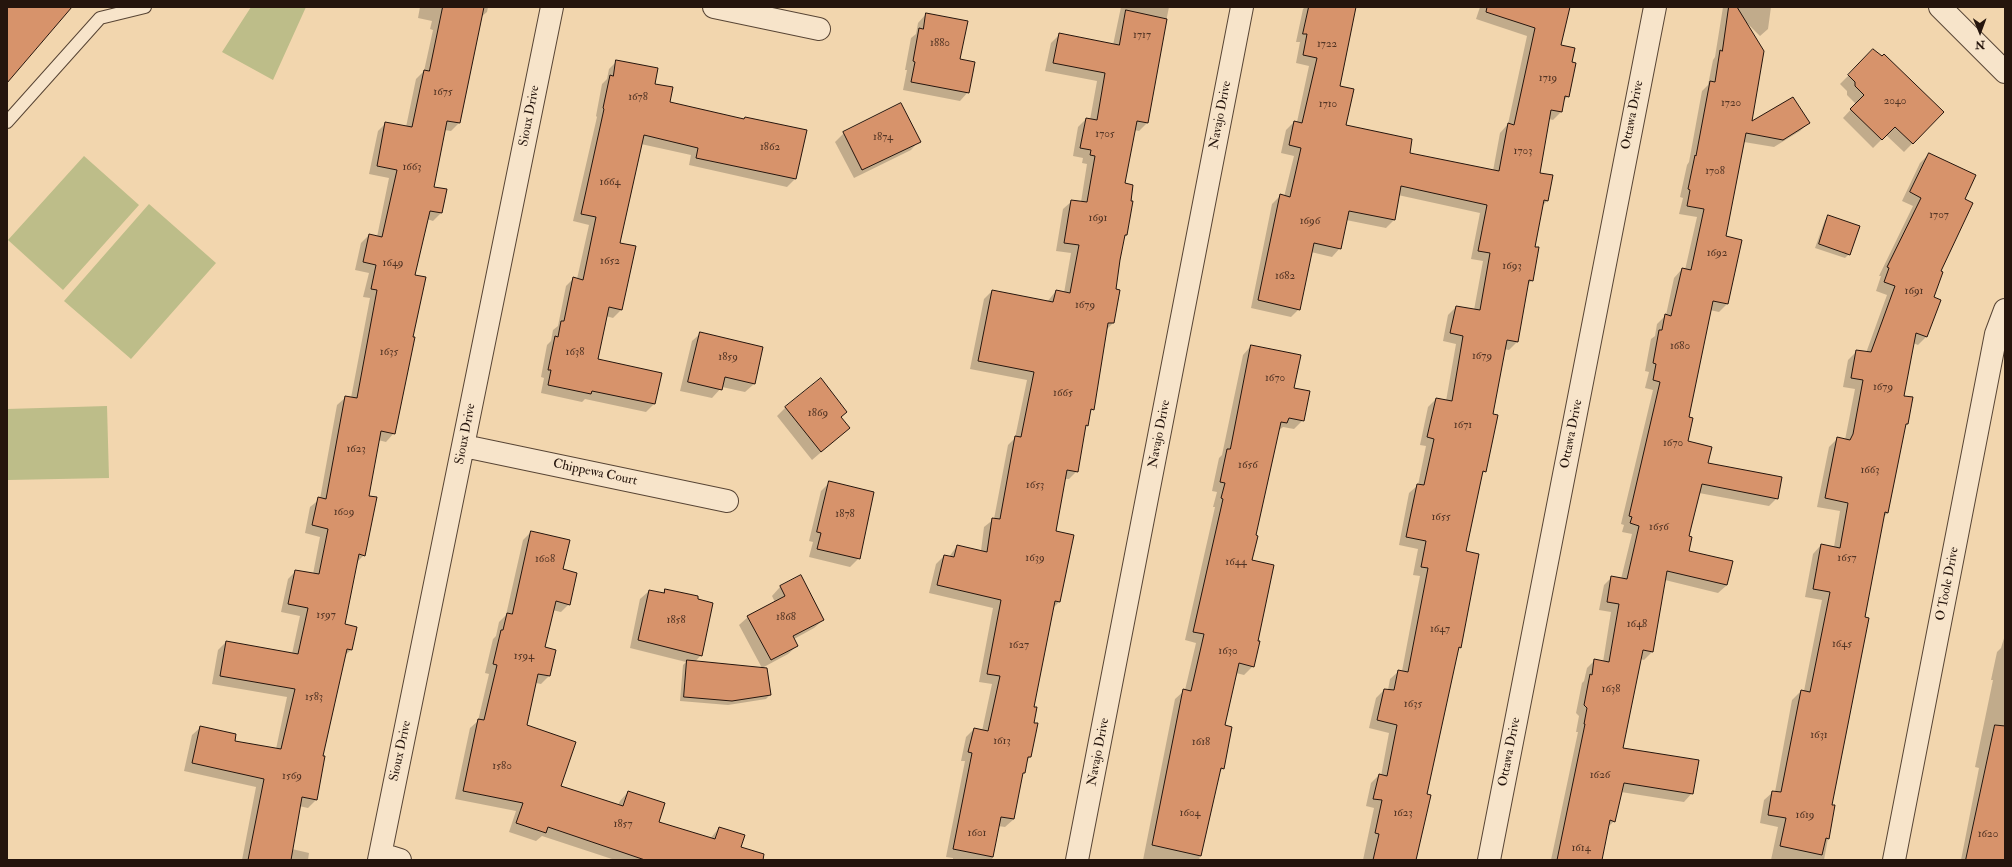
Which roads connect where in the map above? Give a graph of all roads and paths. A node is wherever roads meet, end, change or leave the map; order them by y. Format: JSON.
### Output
{"nodes":[{"id":1,"x":145,"y":7,"type":"edge"},
{"id":2,"x":552,"y":7,"type":"edge"},
{"id":3,"x":714,"y":7,"type":"edge"},
{"id":4,"x":1242,"y":7,"type":"edge"},
{"id":5,"x":1654,"y":7,"type":"edge"},
{"id":6,"x":1940,"y":7,"type":"edge"},
{"id":7,"x":819,"y":29,"type":"dead end"},
{"id":8,"x":2005,"y":72,"type":"edge"},
{"id":9,"x":7,"y":122,"type":"edge"},
{"id":10,"x":2005,"y":310,"type":"edge"},
{"id":11,"x":464,"y":446,"type":"junction"},
{"id":12,"x":727,"y":500,"type":"dead end"},
{"id":13,"x":386,"y":858,"type":"edge"},
{"id":14,"x":1077,"y":860,"type":"edge"},
{"id":15,"x":1489,"y":860,"type":"edge"},
{"id":16,"x":1894,"y":860,"type":"edge"}],
"edges":[{"from":1,"to":9,"type":"lane"},
{"from":2,"to":11,"type":"street","name":"Sioux Drive"},
{"from":3,"to":7,"type":"street"},
{"from":4,"to":14,"type":"street","name":"Navajo Drive"},
{"from":5,"to":15,"type":"street","name":"Ottawa Drive"},
{"from":6,"to":8,"type":"street"},
{"from":10,"to":16,"type":"street","name":"O Toole Drive"},
{"from":11,"to":12,"type":"street","name":"Chippewa Court"},
{"from":11,"to":13,"type":"street","name":"Sioux Drive"}]}
